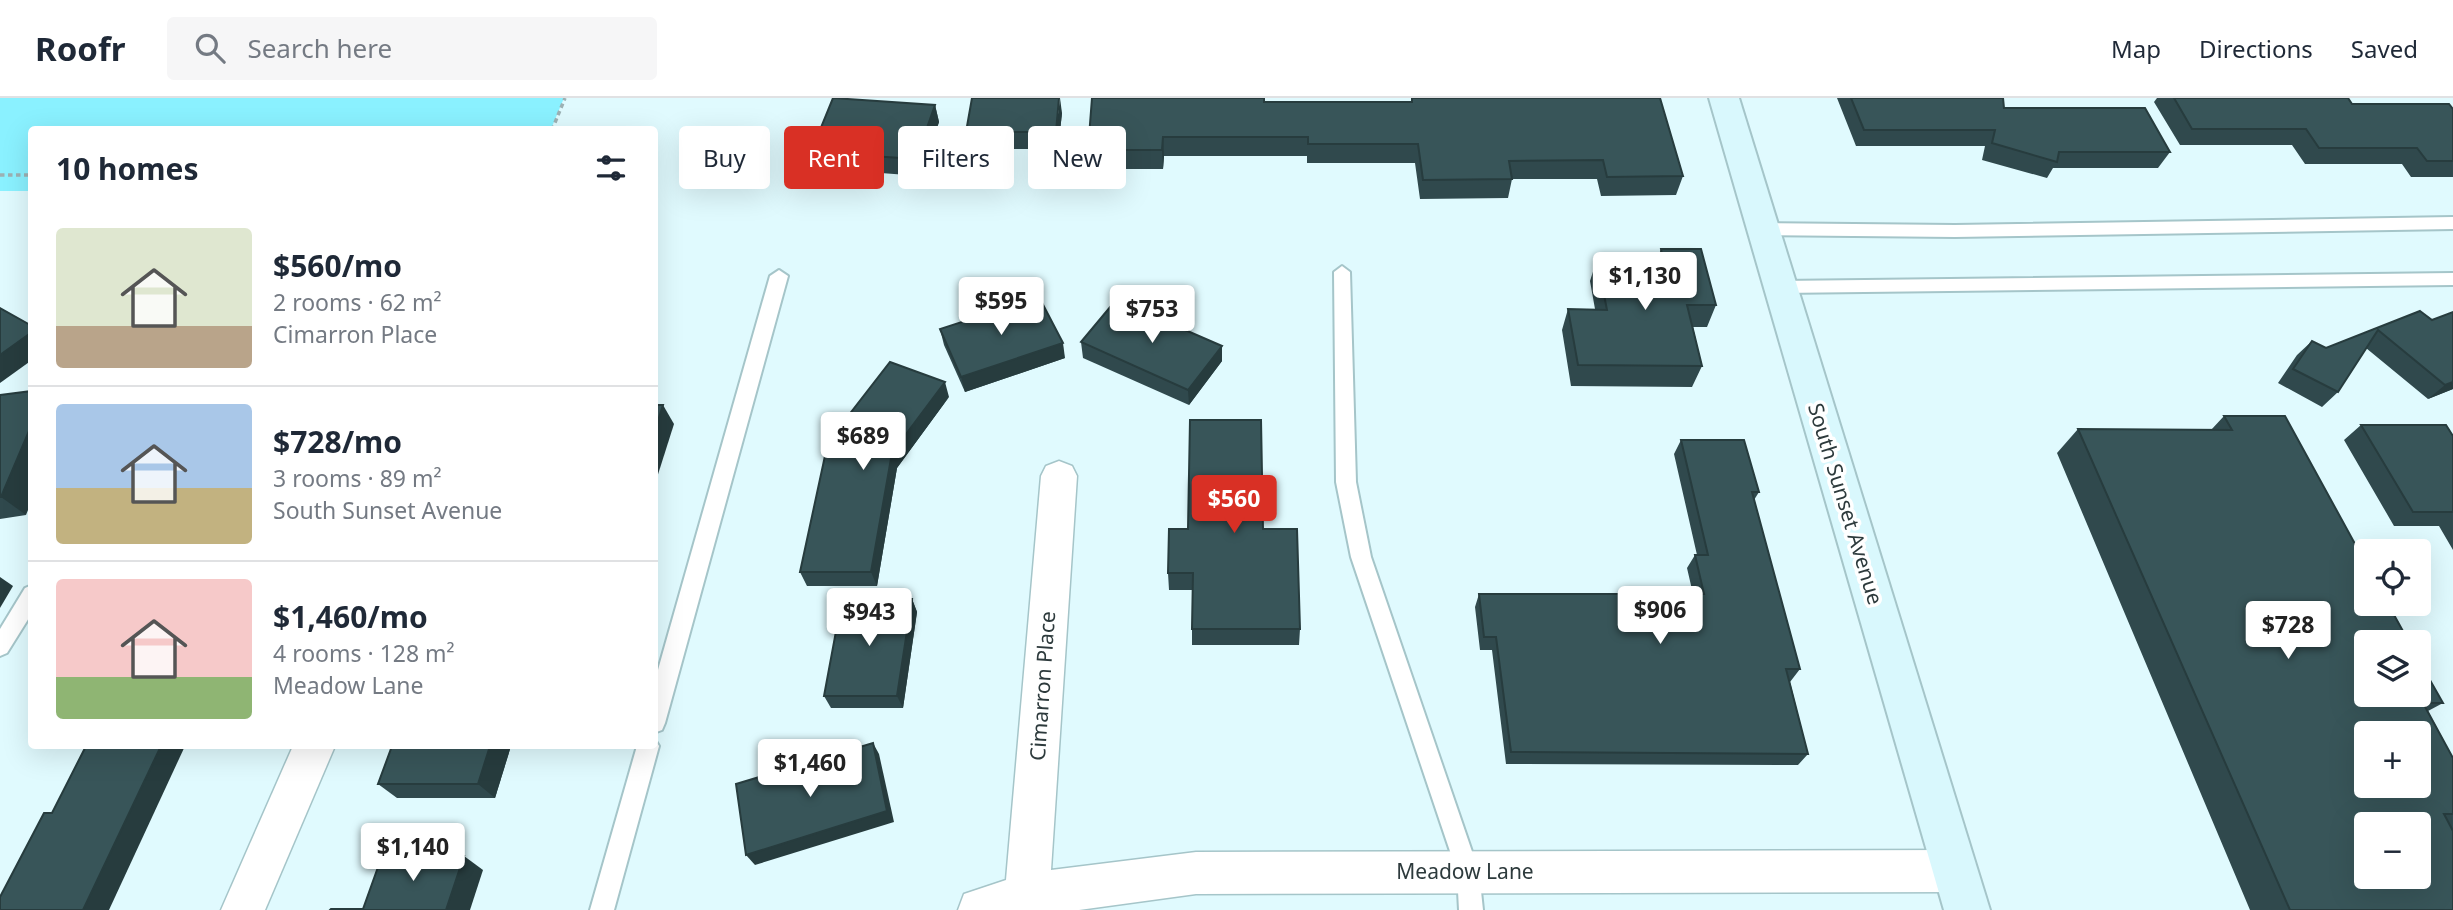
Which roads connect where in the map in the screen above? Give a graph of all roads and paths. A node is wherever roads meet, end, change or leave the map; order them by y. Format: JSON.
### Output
{"nodes":[{"id":1,"x":565,"y":98,"type":"edge"},
{"id":2,"x":1724,"y":98,"type":"edge"},
{"id":3,"x":554,"y":126,"type":"edge"},
{"id":4,"x":0,"y":175,"type":"edge"},
{"id":5,"x":28,"y":175,"type":"edge"},
{"id":6,"x":2453,"y":223,"type":"edge"},
{"id":7,"x":1763,"y":229,"type":"junction"},
{"id":8,"x":1342,"y":272,"type":"dead end"},
{"id":9,"x":779,"y":276,"type":"dead end"},
{"id":10,"x":2453,"y":279,"type":"edge"},
{"id":11,"x":1780,"y":287,"type":"junction"},
{"id":12,"x":1059,"y":476,"type":"dead end"},
{"id":13,"x":28,"y":601,"type":"edge"},
{"id":14,"x":0,"y":647,"type":"edge"},
{"id":15,"x":658,"y":709,"type":"edge"},
{"id":16,"x":313,"y":749,"type":"edge"},
{"id":17,"x":647,"y":749,"type":"edge"},
{"id":18,"x":1961,"y":890,"type":"edge"},
{"id":19,"x":1470,"y":891,"type":"edge"},
{"id":20,"x":1027,"y":895,"type":"junction"},
{"id":21,"x":243,"y":910,"type":"edge"},
{"id":22,"x":602,"y":910,"type":"edge"},
{"id":23,"x":980,"y":910,"type":"edge"}],
"edges":[{"from":1,"to":3,"type":"path"},
{"from":2,"to":7,"type":"main road","name":"South Sunset Avenue"},
{"from":4,"to":5,"type":"path"},
{"from":6,"to":7,"type":"lane"},
{"from":7,"to":11,"type":"main road","name":"South Sunset Avenue"},
{"from":8,"to":19,"type":"lane"},
{"from":9,"to":15,"type":"lane"},
{"from":10,"to":11,"type":"lane"},
{"from":11,"to":18,"type":"main road","name":"South Sunset Avenue"},
{"from":12,"to":20,"type":"street","name":"Cimarron Place"},
{"from":13,"to":14,"type":"lane"},
{"from":16,"to":21,"type":"street"},
{"from":17,"to":22,"type":"lane"},
{"from":18,"to":19,"type":"street","name":"Meadow Lane"},
{"from":19,"to":20,"type":"street","name":"Meadow Lane"},
{"from":20,"to":23,"type":"street","name":"Meadow Lane"}]}
